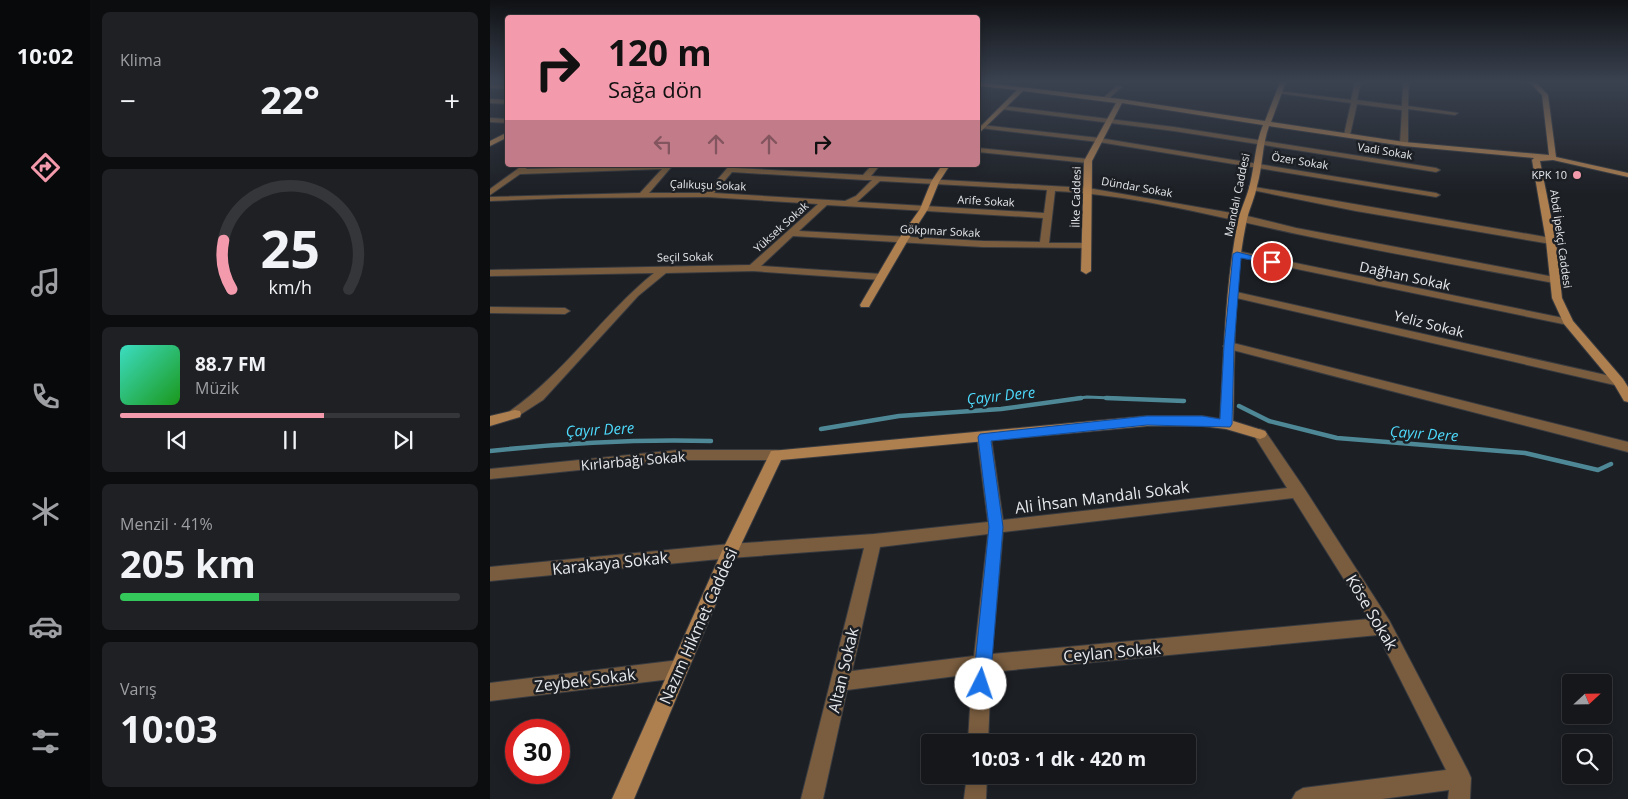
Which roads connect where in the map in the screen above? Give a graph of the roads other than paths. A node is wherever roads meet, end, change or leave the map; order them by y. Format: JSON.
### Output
{"nodes":[{"id":1,"x":991,"y":119,"type":"edge"},
{"id":2,"x":1098,"y":119,"type":"edge"},
{"id":3,"x":1244,"y":119,"type":"edge"},
{"id":4,"x":1270,"y":119,"type":"edge"},
{"id":5,"x":1351,"y":119,"type":"edge"},
{"id":6,"x":1405,"y":119,"type":"edge"},
{"id":7,"x":1547,"y":119,"type":"edge"},
{"id":8,"x":490,"y":120,"type":"edge"},
{"id":9,"x":505,"y":121,"type":"edge"},
{"id":10,"x":1112,"y":121,"type":"junction"},
{"id":11,"x":1269,"y":123,"type":"junction"},
{"id":12,"x":980,"y":130,"type":"edge"},
{"id":13,"x":1347,"y":135,"type":"junction"},
{"id":14,"x":505,"y":136,"type":"edge"},
{"id":15,"x":1099,"y":140,"type":"junction"},
{"id":16,"x":1260,"y":141,"type":"junction"},
{"id":17,"x":491,"y":144,"type":"edge"},
{"id":18,"x":1404,"y":144,"type":"junction"},
{"id":19,"x":980,"y":150,"type":"edge"},
{"id":20,"x":1549,"y":158,"type":"junction"},
{"id":21,"x":1088,"y":161,"type":"junction"},
{"id":22,"x":1257,"y":165,"type":"junction"},
{"id":23,"x":525,"y":167,"type":"edge"},
{"id":24,"x":626,"y":167,"type":"edge"},
{"id":25,"x":667,"y":167,"type":"edge"},
{"id":26,"x":733,"y":167,"type":"edge"},
{"id":27,"x":874,"y":167,"type":"edge"},
{"id":28,"x":945,"y":167,"type":"edge"},
{"id":29,"x":1436,"y":170,"type":"dead end"},
{"id":30,"x":519,"y":172,"type":"junction"},
{"id":31,"x":1628,"y":175,"type":"edge"},
{"id":32,"x":865,"y":178,"type":"junction"},
{"id":33,"x":878,"y":178,"type":"junction"},
{"id":34,"x":935,"y":182,"type":"junction"},
{"id":35,"x":1051,"y":188,"type":"junction"},
{"id":36,"x":1252,"y":188,"type":"junction"},
{"id":37,"x":1088,"y":190,"type":"junction"},
{"id":38,"x":490,"y":193,"type":"edge"},
{"id":39,"x":1436,"y":194,"type":"dead end"},
{"id":40,"x":643,"y":195,"type":"junction"},
{"id":41,"x":708,"y":195,"type":"junction"},
{"id":42,"x":490,"y":199,"type":"edge"},
{"id":43,"x":824,"y":203,"type":"junction"},
{"id":44,"x":842,"y":205,"type":"junction"},
{"id":45,"x":924,"y":209,"type":"junction"},
{"id":46,"x":1048,"y":216,"type":"junction"},
{"id":47,"x":1244,"y":218,"type":"junction"},
{"id":48,"x":792,"y":233,"type":"junction"},
{"id":49,"x":902,"y":240,"type":"junction"},
{"id":50,"x":1551,"y":241,"type":"junction"},
{"id":51,"x":1044,"y":245,"type":"junction"},
{"id":52,"x":1086,"y":246,"type":"junction"},
{"id":53,"x":1237,"y":254,"type":"junction"},
{"id":54,"x":753,"y":268,"type":"junction"},
{"id":55,"x":664,"y":270,"type":"junction"},
{"id":56,"x":1086,"y":271,"type":"dead end"},
{"id":57,"x":495,"y":272,"type":"edge"},
{"id":58,"x":881,"y":277,"type":"junction"},
{"id":59,"x":490,"y":280,"type":"edge"},
{"id":60,"x":1554,"y":280,"type":"junction"},
{"id":61,"x":1232,"y":294,"type":"junction"},
{"id":62,"x":865,"y":305,"type":"dead end"},
{"id":63,"x":490,"y":310,"type":"edge"},
{"id":64,"x":566,"y":311,"type":"dead end"},
{"id":65,"x":1568,"y":322,"type":"junction"},
{"id":66,"x":1229,"y":346,"type":"junction"},
{"id":67,"x":1619,"y":382,"type":"junction"},
{"id":68,"x":1628,"y":398,"type":"edge"},
{"id":69,"x":490,"y":421,"type":"edge"},
{"id":70,"x":1226,"y":424,"type":"junction"},
{"id":71,"x":984,"y":437,"type":"junction"},
{"id":72,"x":1628,"y":446,"type":"edge"},
{"id":73,"x":776,"y":455,"type":"junction"},
{"id":74,"x":490,"y":474,"type":"edge"},
{"id":75,"x":1299,"y":492,"type":"junction"},
{"id":76,"x":996,"y":527,"type":"junction"},
{"id":77,"x":874,"y":541,"type":"junction"},
{"id":78,"x":730,"y":551,"type":"junction"},
{"id":79,"x":490,"y":574,"type":"edge"},
{"id":80,"x":1383,"y":626,"type":"junction"},
{"id":81,"x":982,"y":664,"type":"junction"},
{"id":82,"x":679,"y":669,"type":"junction"},
{"id":83,"x":840,"y":682,"type":"junction"},
{"id":84,"x":490,"y":692,"type":"edge"},
{"id":85,"x":978,"y":734,"type":"edge"},
{"id":86,"x":1461,"y":778,"type":"junction"},
{"id":87,"x":976,"y":784,"type":"edge"},
{"id":88,"x":623,"y":799,"type":"edge"},
{"id":89,"x":812,"y":799,"type":"edge"},
{"id":90,"x":975,"y":799,"type":"edge"},
{"id":91,"x":1303,"y":799,"type":"edge"},
{"id":92,"x":1459,"y":799,"type":"edge"}],
"edges":[{"from":1,"to":12,"type":"street"},
{"from":2,"to":10,"type":"street","name":"Vadi Sokak"},
{"from":3,"to":11,"type":"street"},
{"from":4,"to":11,"type":"street","name":"Mandalı Caddesi"},
{"from":5,"to":13,"type":"street"},
{"from":6,"to":18,"type":"street"},
{"from":7,"to":20,"type":"street"},
{"from":8,"to":9,"type":"street"},
{"from":10,"to":15,"type":"street","name":"İlke Caddesi"},
{"from":10,"to":16,"type":"street","name":"Vadi Sokak"},
{"from":11,"to":13,"type":"street"},
{"from":11,"to":16,"type":"street","name":"Mandalı Caddesi"},
{"from":12,"to":15,"type":"street","name":"Özer Sokak"},
{"from":13,"to":18,"type":"street"},
{"from":14,"to":17,"type":"street"},
{"from":15,"to":21,"type":"street","name":"İlke Caddesi"},
{"from":15,"to":22,"type":"street","name":"Özer Sokak"},
{"from":16,"to":22,"type":"street","name":"Mandalı Caddesi"},
{"from":16,"to":29,"type":"street","name":"Vadi Sokak"},
{"from":18,"to":20,"type":"street"},
{"from":19,"to":21,"type":"street"},
{"from":20,"to":31,"type":"street"},
{"from":20,"to":50,"type":"street","name":"Abdi İpekçi Caddesi"},
{"from":21,"to":37,"type":"street","name":"İlke Caddesi"},
{"from":22,"to":36,"type":"street","name":"Mandalı Caddesi"},
{"from":22,"to":39,"type":"street","name":"Özer Sokak"},
{"from":23,"to":30,"type":"street"},
{"from":24,"to":30,"type":"street"},
{"from":25,"to":40,"type":"street"},
{"from":26,"to":32,"type":"street","name":"Dündar Sokak"},
{"from":26,"to":41,"type":"street"},
{"from":27,"to":32,"type":"street"},
{"from":28,"to":34,"type":"street"},
{"from":30,"to":38,"type":"street"},
{"from":32,"to":33,"type":"street","name":"Dündar Sokak"},
{"from":33,"to":34,"type":"street","name":"Dündar Sokak"},
{"from":33,"to":44,"type":"street"},
{"from":34,"to":35,"type":"street","name":"Dündar Sokak"},
{"from":34,"to":45,"type":"street"},
{"from":35,"to":37,"type":"street","name":"Dündar Sokak"},
{"from":35,"to":46,"type":"street"},
{"from":36,"to":47,"type":"street","name":"Mandalı Caddesi"},
{"from":36,"to":50,"type":"street"},
{"from":37,"to":47,"type":"street","name":"Dündar Sokak"},
{"from":37,"to":52,"type":"street","name":"İlke Caddesi"},
{"from":40,"to":41,"type":"street","name":"Çalıkuşu Sokak"},
{"from":40,"to":42,"type":"street","name":"Çalıkuşu Sokak"},
{"from":41,"to":43,"type":"street","name":"Çalıkuşu Sokak"},
{"from":43,"to":44,"type":"street","name":"Çalıkuşu Sokak"},
{"from":43,"to":48,"type":"street","name":"Yüksek Sokak"},
{"from":44,"to":45,"type":"street","name":"Çalıkuşu Sokak"},
{"from":45,"to":46,"type":"street","name":"Arife Sokak"},
{"from":45,"to":49,"type":"street"},
{"from":46,"to":51,"type":"street"},
{"from":47,"to":53,"type":"street","name":"Mandalı Caddesi"},
{"from":47,"to":60,"type":"street","name":"Dündar Sokak"},
{"from":48,"to":49,"type":"street","name":"Gökpınar Sokak"},
{"from":48,"to":54,"type":"street","name":"Yüksek Sokak"},
{"from":49,"to":51,"type":"street","name":"Gökpınar Sokak"},
{"from":49,"to":58,"type":"street"},
{"from":50,"to":60,"type":"street","name":"Abdi İpekçi Caddesi"},
{"from":51,"to":52,"type":"street","name":"Gökpınar Sokak"},
{"from":52,"to":56,"type":"street","name":"İlke Caddesi"},
{"from":53,"to":61,"type":"street","name":"Mandalı Caddesi"},
{"from":53,"to":65,"type":"street","name":"Dağhan Sokak"},
{"from":54,"to":55,"type":"street","name":"Seçil Sokak"},
{"from":54,"to":58,"type":"street","name":"Seçil Sokak"},
{"from":55,"to":57,"type":"street","name":"Seçil Sokak"},
{"from":55,"to":69,"type":"street"},
{"from":57,"to":59,"type":"street"},
{"from":58,"to":62,"type":"street"},
{"from":60,"to":65,"type":"street","name":"Abdi İpekçi Caddesi"},
{"from":61,"to":66,"type":"street","name":"Mandalı Caddesi"},
{"from":61,"to":67,"type":"street","name":"Yeliz Sokak"},
{"from":63,"to":64,"type":"street"},
{"from":65,"to":67,"type":"street","name":"Abdi İpekçi Caddesi"},
{"from":66,"to":70,"type":"street","name":"Mandalı Caddesi"},
{"from":66,"to":72,"type":"street"},
{"from":67,"to":68,"type":"street","name":"Abdi İpekçi Caddesi"},
{"from":70,"to":71,"type":"street"},
{"from":70,"to":75,"type":"street","name":"Köse Sokak"},
{"from":71,"to":73,"type":"street"},
{"from":71,"to":76,"type":"street"},
{"from":73,"to":74,"type":"street","name":"Kırlarbağı Sokak"},
{"from":73,"to":78,"type":"street","name":"Nazım Hikmet Caddesi"},
{"from":75,"to":76,"type":"street","name":"Ali İhsan Mandalı Sokak"},
{"from":75,"to":80,"type":"street","name":"Köse Sokak"},
{"from":76,"to":77,"type":"street","name":"Ali İhsan Mandalı Sokak"},
{"from":76,"to":81,"type":"street"},
{"from":77,"to":78,"type":"street","name":"Ali İhsan Mandalı Sokak"},
{"from":77,"to":83,"type":"street","name":"Altan Sokak"},
{"from":78,"to":79,"type":"street","name":"Karakaya Sokak"},
{"from":78,"to":82,"type":"street","name":"Nazım Hikmet Caddesi"},
{"from":80,"to":81,"type":"street","name":"Ceylan Sokak"},
{"from":80,"to":86,"type":"street","name":"Köse Sokak"},
{"from":81,"to":83,"type":"street","name":"Ceylan Sokak"},
{"from":81,"to":85,"type":"street"},
{"from":82,"to":84,"type":"street","name":"Zeybek Sokak"},
{"from":82,"to":88,"type":"street","name":"Nazım Hikmet Caddesi"},
{"from":83,"to":89,"type":"street","name":"Altan Sokak"},
{"from":86,"to":91,"type":"street"},
{"from":86,"to":92,"type":"street"},
{"from":87,"to":90,"type":"street"}]}
